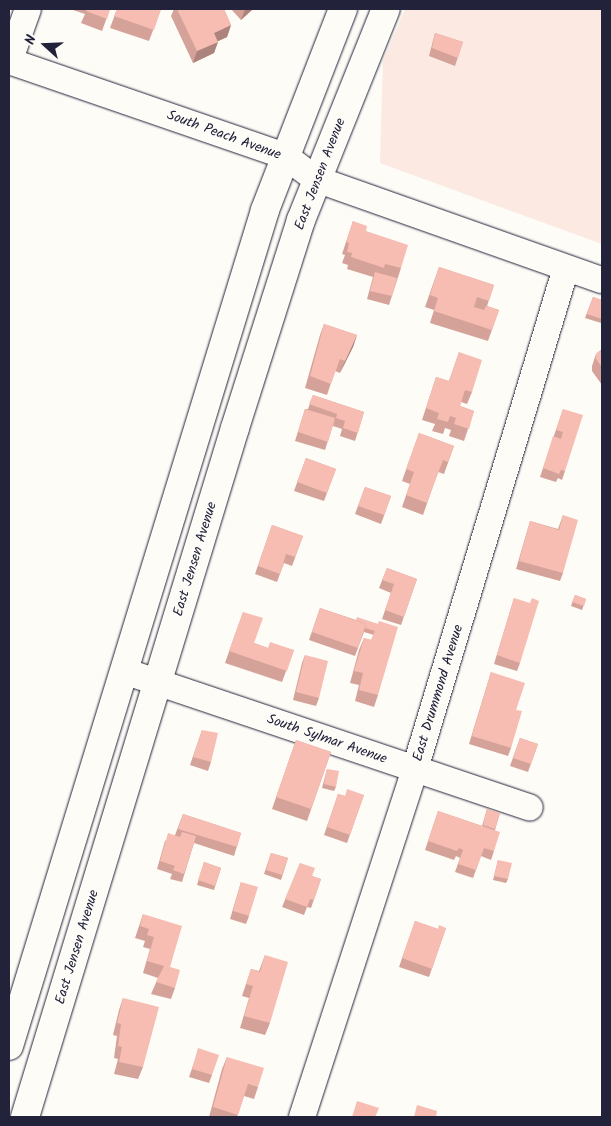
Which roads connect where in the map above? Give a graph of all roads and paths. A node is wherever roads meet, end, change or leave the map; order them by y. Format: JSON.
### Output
{"nodes":[{"id":1,"x":28,"y":9,"type":"edge"},
{"id":2,"x":343,"y":9,"type":"edge"},
{"id":3,"x":386,"y":9,"type":"edge"},
{"id":4,"x":9,"y":61,"type":"edge"},
{"id":5,"x":285,"y":156,"type":"junction"},
{"id":6,"x":316,"y":179,"type":"junction"},
{"id":7,"x":566,"y":268,"type":"junction"},
{"id":8,"x":602,"y":280,"type":"edge"},
{"id":9,"x":124,"y":671,"type":"junction"},
{"id":10,"x":157,"y":682,"type":"junction"},
{"id":11,"x":415,"y":769,"type":"junction"},
{"id":12,"x":530,"y":808,"type":"dead end"},
{"id":13,"x":9,"y":1046,"type":"edge"},
{"id":14,"x":25,"y":1117,"type":"edge"},
{"id":15,"x":302,"y":1117,"type":"edge"}],
"edges":[{"from":1,"to":4,"type":"street"},
{"from":2,"to":5,"type":"main road"},
{"from":3,"to":6,"type":"main road","name":"East Jensen Avenue"},
{"from":4,"to":5,"type":"street","name":"South Peach Avenue"},
{"from":5,"to":6,"type":"street","name":"South Peach Avenue"},
{"from":5,"to":9,"type":"main road"},
{"from":6,"to":7,"type":"street","name":"South Peach Avenue"},
{"from":6,"to":10,"type":"main road","name":"East Jensen Avenue"},
{"from":7,"to":8,"type":"street","name":"South Peach Avenue"},
{"from":7,"to":11,"type":"street","name":"East Drummond Avenue"},
{"from":9,"to":10,"type":"street","name":"South Sylmar Avenue"},
{"from":9,"to":13,"type":"main road"},
{"from":10,"to":11,"type":"street","name":"South Sylmar Avenue"},
{"from":10,"to":14,"type":"main road","name":"East Jensen Avenue"},
{"from":11,"to":12,"type":"street","name":"South Sylmar Avenue"},
{"from":11,"to":15,"type":"street","name":"East Drummond Avenue"}]}
